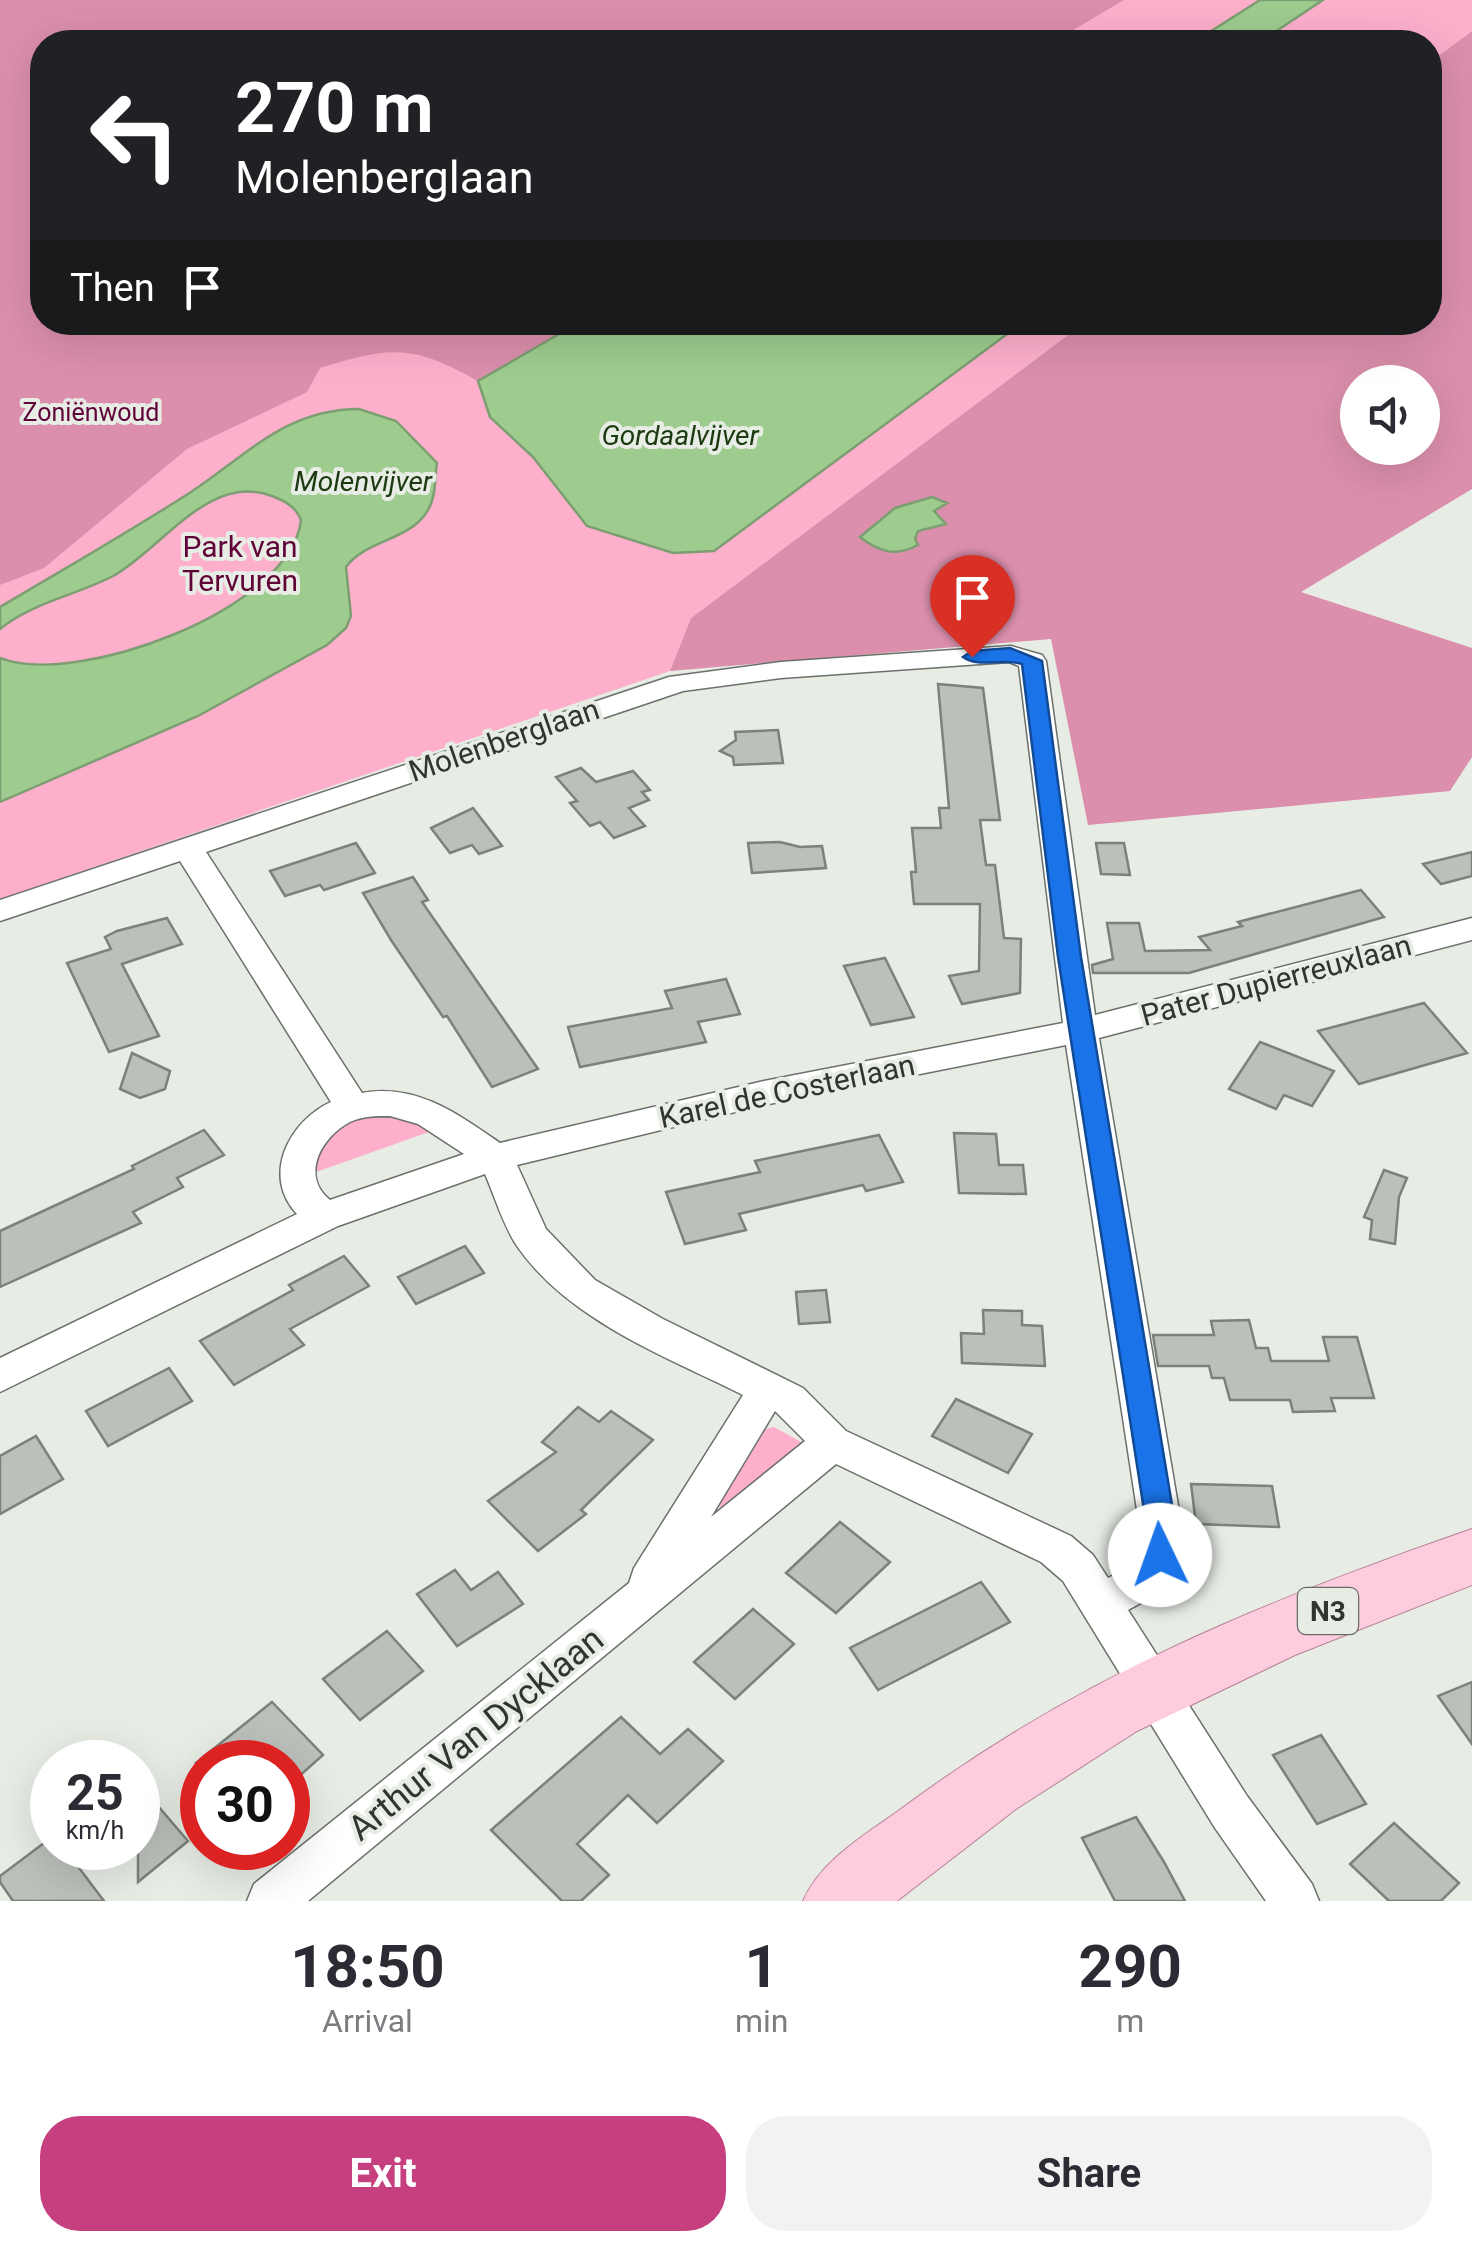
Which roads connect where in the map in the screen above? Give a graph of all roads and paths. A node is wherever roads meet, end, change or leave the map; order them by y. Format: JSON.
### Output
{"nodes":[{"id":1,"x":187,"y":847,"type":"junction"},
{"id":2,"x":0,"y":910,"type":"edge"},
{"id":3,"x":1472,"y":929,"type":"edge"},
{"id":4,"x":1080,"y":1031,"type":"junction"},
{"id":5,"x":352,"y":1106,"type":"junction"},
{"id":6,"x":495,"y":1158,"type":"junction"},
{"id":7,"x":325,"y":1216,"type":"junction"},
{"id":8,"x":0,"y":1376,"type":"edge"},
{"id":9,"x":768,"y":1388,"type":"junction"},
{"id":10,"x":832,"y":1443,"type":"junction"},
{"id":11,"x":1472,"y":1558,"type":"edge"},
{"id":12,"x":635,"y":1604,"type":"junction"},
{"id":13,"x":1100,"y":1604,"type":"junction"},
{"id":14,"x":1154,"y":1687,"type":"junction"},
{"id":15,"x":271,"y":1901,"type":"edge"},
{"id":16,"x":840,"y":1901,"type":"edge"},
{"id":17,"x":1294,"y":1901,"type":"edge"}],
"edges":[{"from":1,"to":2,"type":"street","name":"Molenberglaan"},
{"from":1,"to":4,"type":"street","name":"Molenberglaan"},
{"from":1,"to":5,"type":"street"},
{"from":3,"to":4,"type":"street","name":"Pater Dupierreuxlaan"},
{"from":4,"to":6,"type":"street","name":"Karel de Costerlaan"},
{"from":4,"to":13,"type":"street"},
{"from":5,"to":6,"type":"street"},
{"from":5,"to":7,"type":"street"},
{"from":6,"to":7,"type":"street","name":"Karel de Costerlaan"},
{"from":6,"to":9,"type":"street"},
{"from":7,"to":8,"type":"street","name":"Karel de Costerlaan"},
{"from":9,"to":10,"type":"street"},
{"from":9,"to":12,"type":"street","name":"Arthur Van Dycklaan"},
{"from":10,"to":12,"type":"street","name":"Arthur Van Dycklaan"},
{"from":10,"to":13,"type":"street"},
{"from":11,"to":14,"type":"main road","number":"N3"},
{"from":12,"to":15,"type":"street","name":"Arthur Van Dycklaan"},
{"from":13,"to":14,"type":"street"},
{"from":14,"to":16,"type":"main road","number":"N3"},
{"from":14,"to":17,"type":"street"}]}
